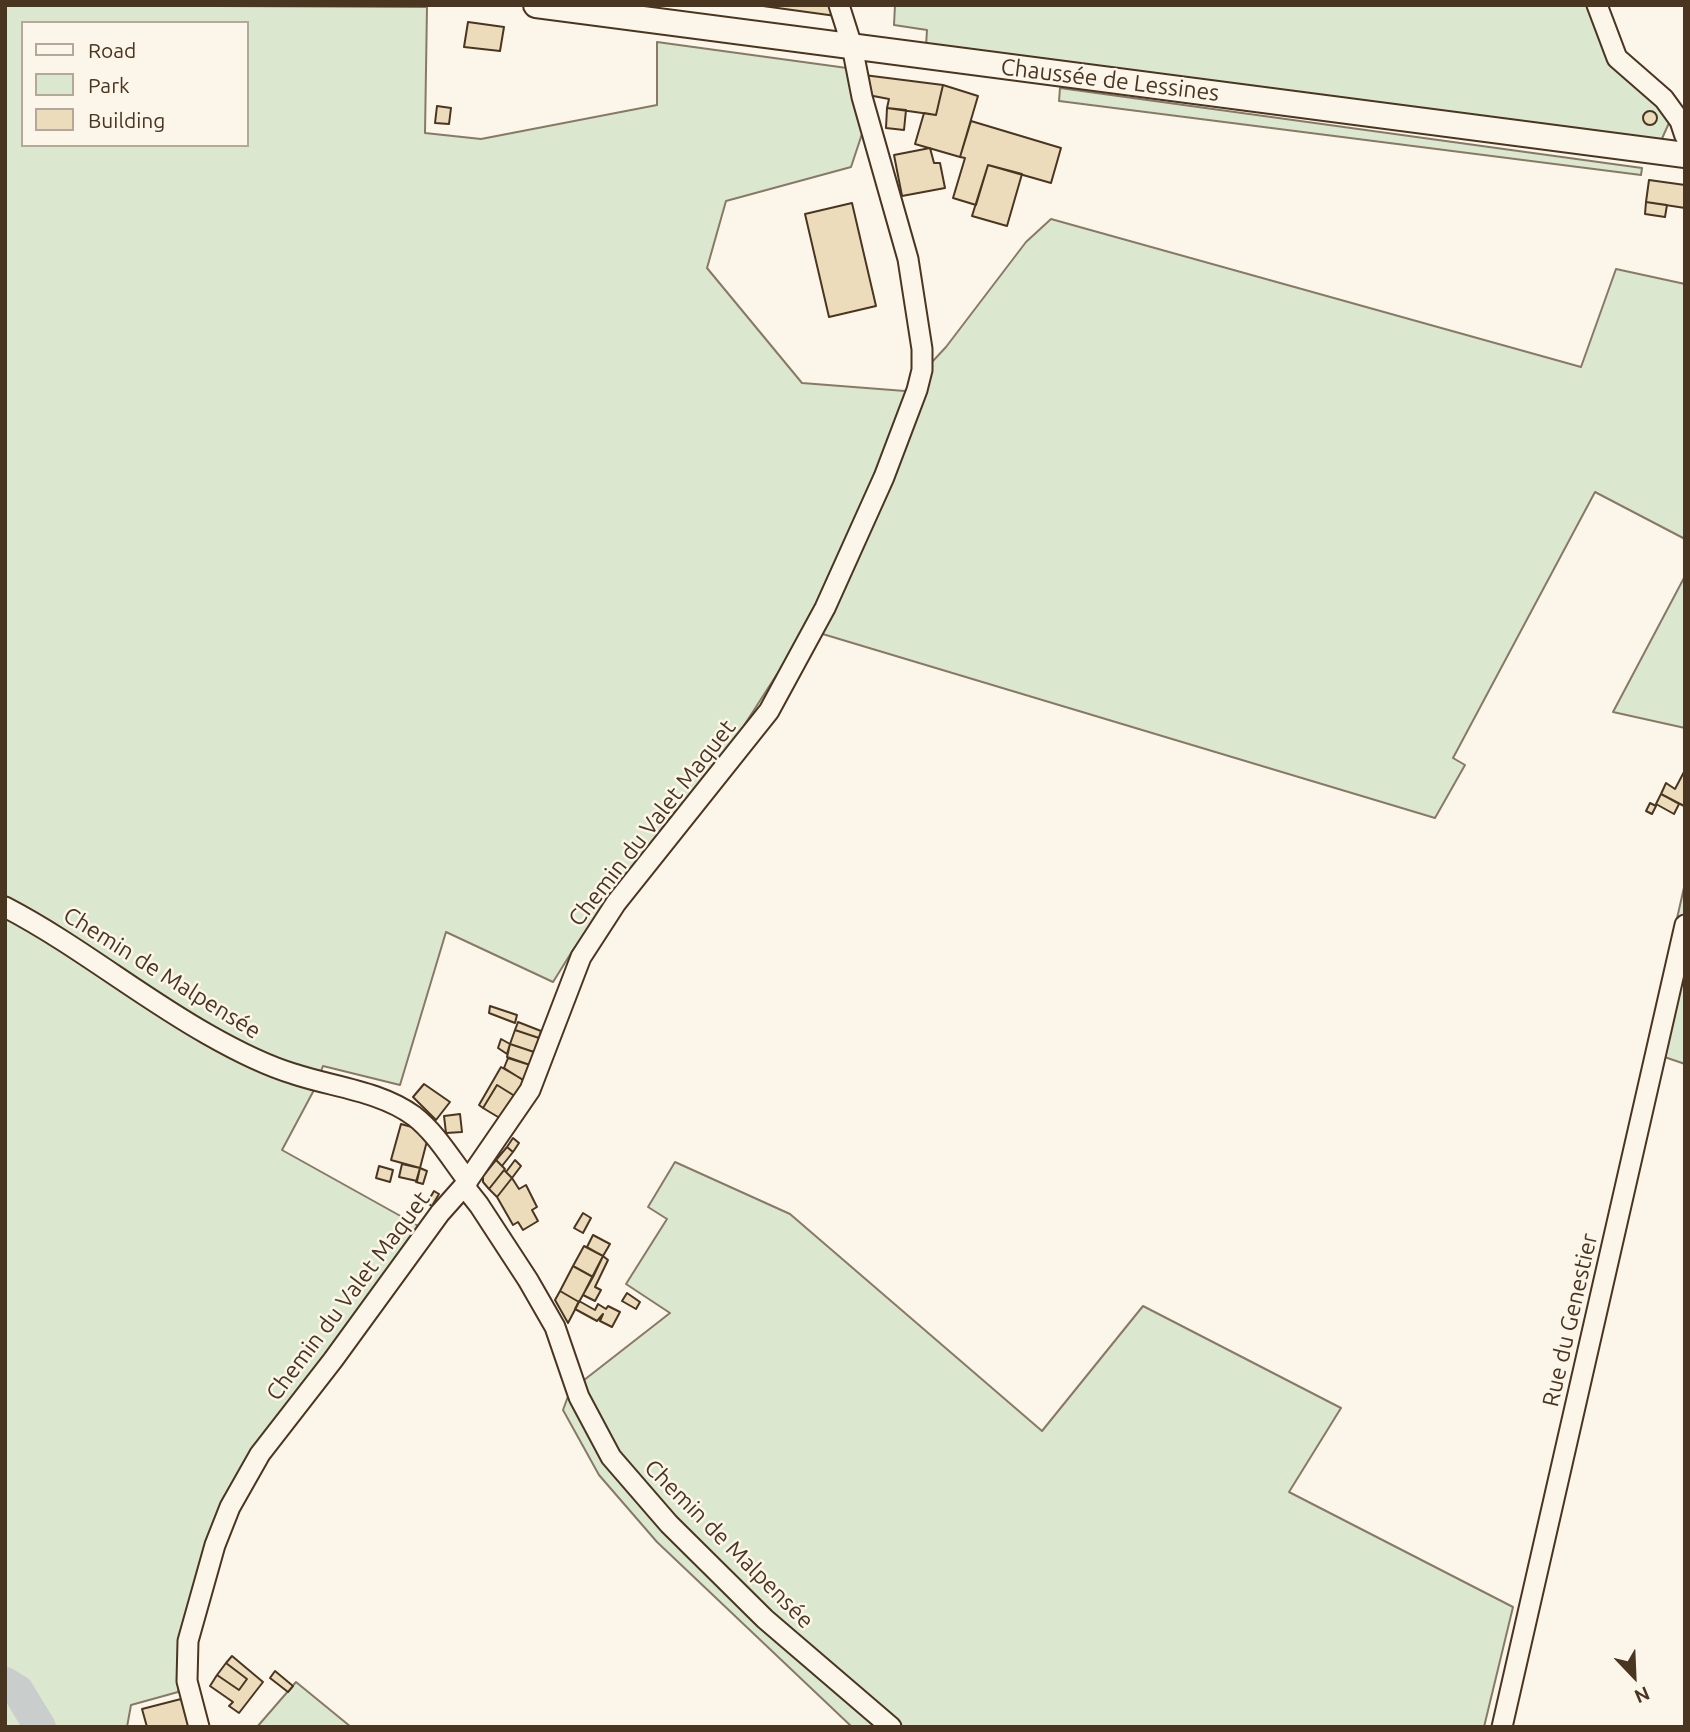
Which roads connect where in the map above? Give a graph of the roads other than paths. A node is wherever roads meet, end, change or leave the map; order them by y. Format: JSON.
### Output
{"nodes":[{"id":1,"x":536,"y":5,"type":"edge"},
{"id":2,"x":839,"y":5,"type":"edge"},
{"id":3,"x":1597,"y":5,"type":"edge"},
{"id":4,"x":852,"y":46,"type":"junction"},
{"id":5,"x":1685,"y":136,"type":"edge"},
{"id":6,"x":1685,"y":155,"type":"edge"},
{"id":7,"x":5,"y":907,"type":"edge"},
{"id":8,"x":1685,"y":925,"type":"edge"},
{"id":9,"x":466,"y":1184,"type":"junction"},
{"id":10,"x":199,"y":1727,"type":"edge"},
{"id":11,"x":891,"y":1727,"type":"edge"},
{"id":12,"x":1502,"y":1727,"type":"edge"}],
"edges":[{"from":1,"to":4,"type":"main road","name":"Chaussée de Lessines"},
{"from":2,"to":4,"type":"street","name":"Chemin du Valet Maquet"},
{"from":3,"to":5,"type":"street"},
{"from":4,"to":6,"type":"main road","name":"Chaussée de Lessines"},
{"from":4,"to":9,"type":"street","name":"Chemin du Valet Maquet"},
{"from":7,"to":9,"type":"street","name":"Chemin de Malpensée"},
{"from":8,"to":12,"type":"street","name":"Rue du Genestier"},
{"from":9,"to":10,"type":"street","name":"Chemin du Valet Maquet"},
{"from":9,"to":11,"type":"street","name":"Chemin de Malpensée"}]}
